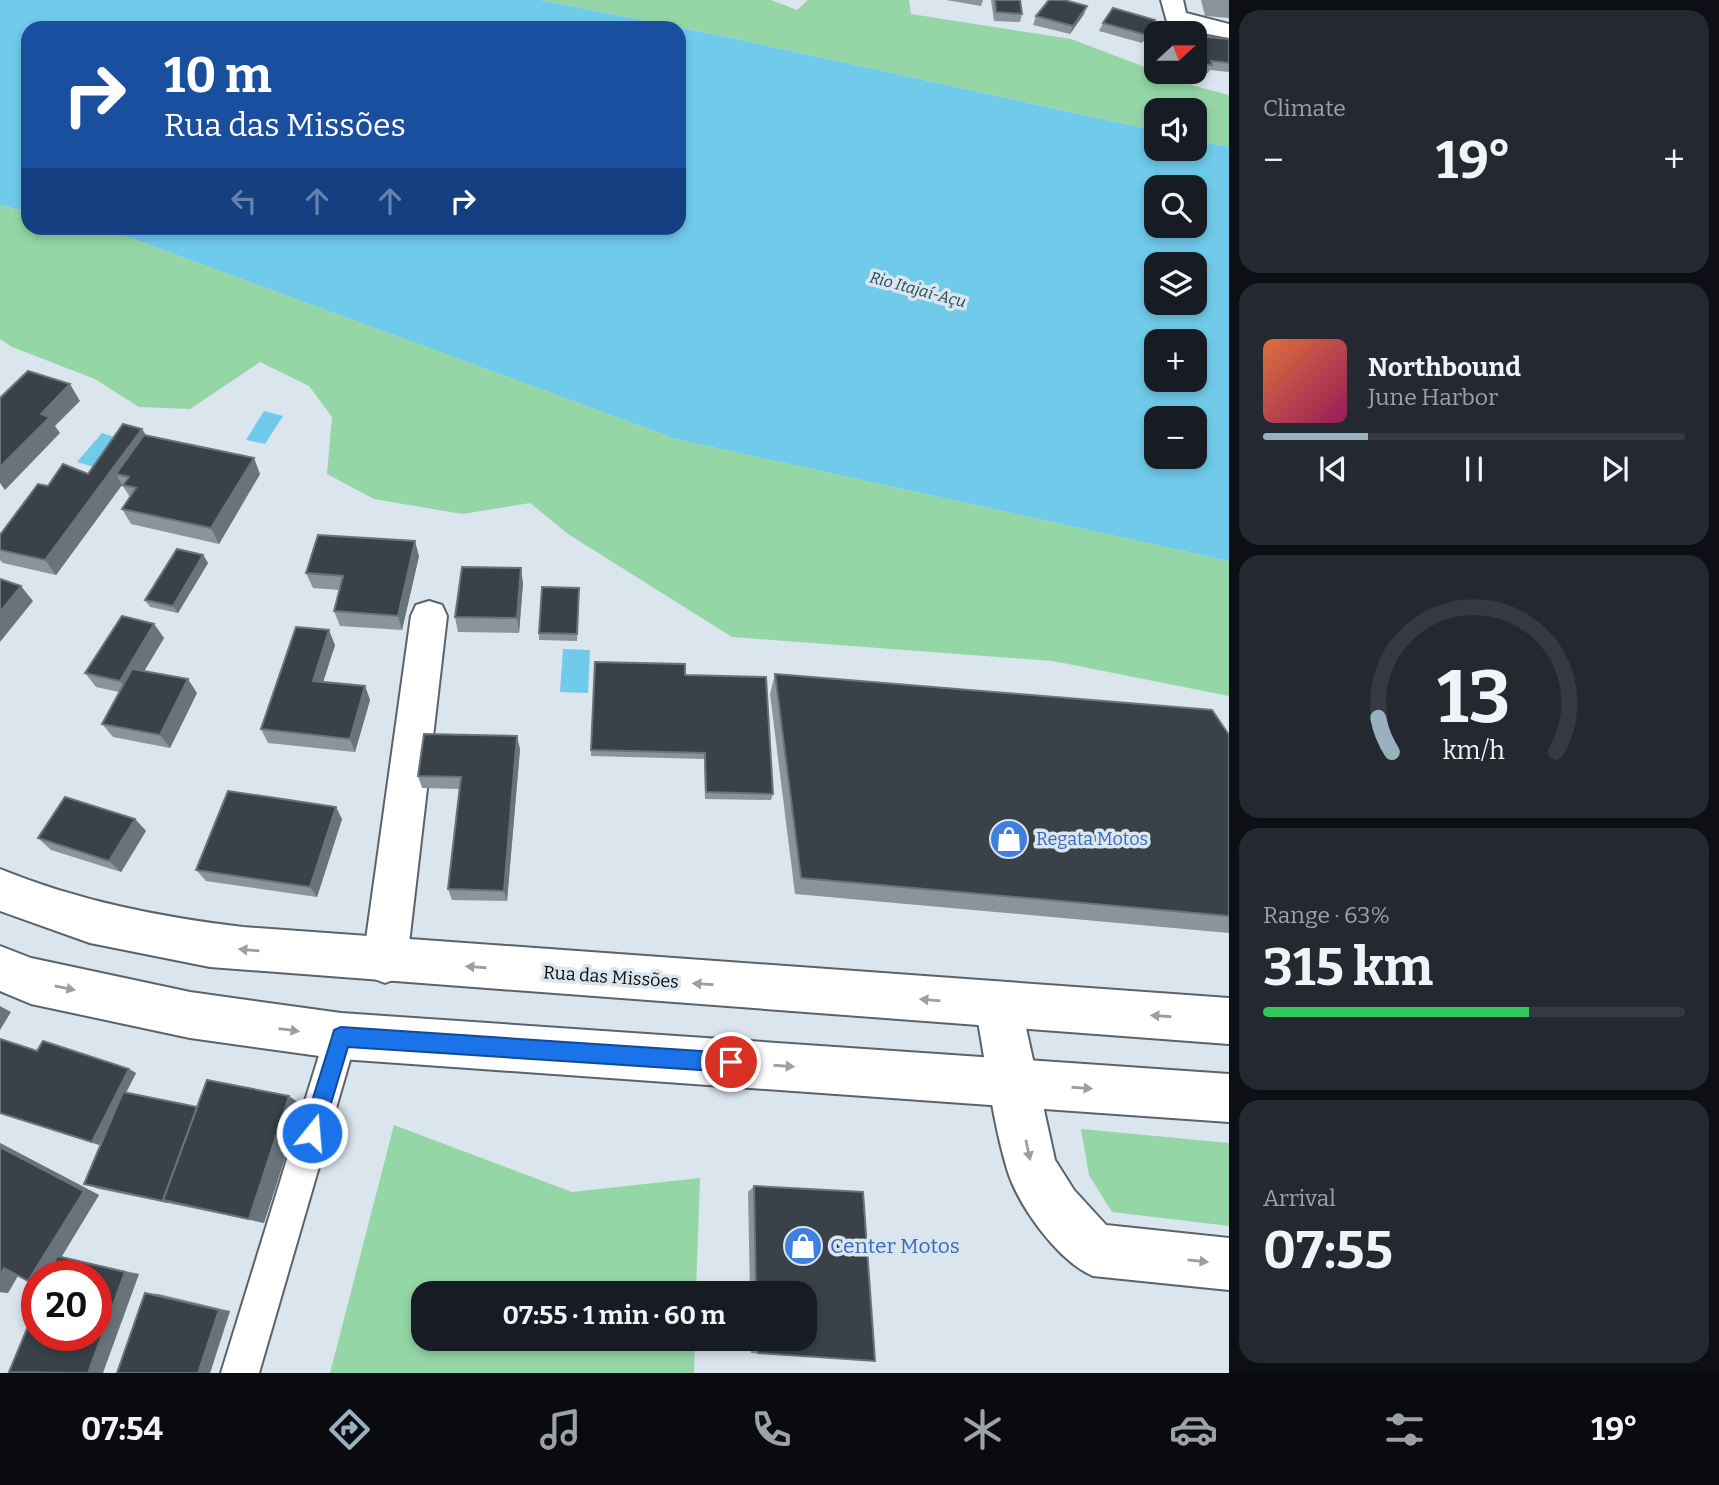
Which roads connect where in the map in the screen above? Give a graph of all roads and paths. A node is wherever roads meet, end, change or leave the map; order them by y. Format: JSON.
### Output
{"nodes":[{"id":1,"x":1174,"y":9,"type":"edge"},
{"id":2,"x":1229,"y":31,"type":"edge"},
{"id":3,"x":429,"y":616,"type":"dead end"},
{"id":4,"x":0,"y":890,"type":"edge"},
{"id":5,"x":385,"y":961,"type":"junction"},
{"id":6,"x":0,"y":968,"type":"edge"},
{"id":7,"x":998,"y":1005,"type":"junction"},
{"id":8,"x":1229,"y":1021,"type":"edge"},
{"id":9,"x":341,"y":1037,"type":"junction"},
{"id":10,"x":1013,"y":1083,"type":"junction"},
{"id":11,"x":1229,"y":1098,"type":"edge"},
{"id":12,"x":1229,"y":1264,"type":"edge"},
{"id":13,"x":240,"y":1373,"type":"edge"}],
"edges":[{"from":1,"to":2,"type":"main road"},
{"from":3,"to":5,"type":"main road"},
{"from":5,"to":4,"type":"main road","name":"Rua das Missões","one_way":true},
{"from":7,"to":5,"type":"main road","name":"Rua das Missões","one_way":true},
{"from":6,"to":9,"type":"main road","one_way":true},
{"from":8,"to":7,"type":"main road","name":"Rua das Missões","one_way":true},
{"from":7,"to":10,"type":"main road"},
{"from":9,"to":10,"type":"main road","one_way":true},
{"from":9,"to":13,"type":"lane"},
{"from":10,"to":11,"type":"main road","one_way":true},
{"from":10,"to":12,"type":"main road","one_way":true}]}
